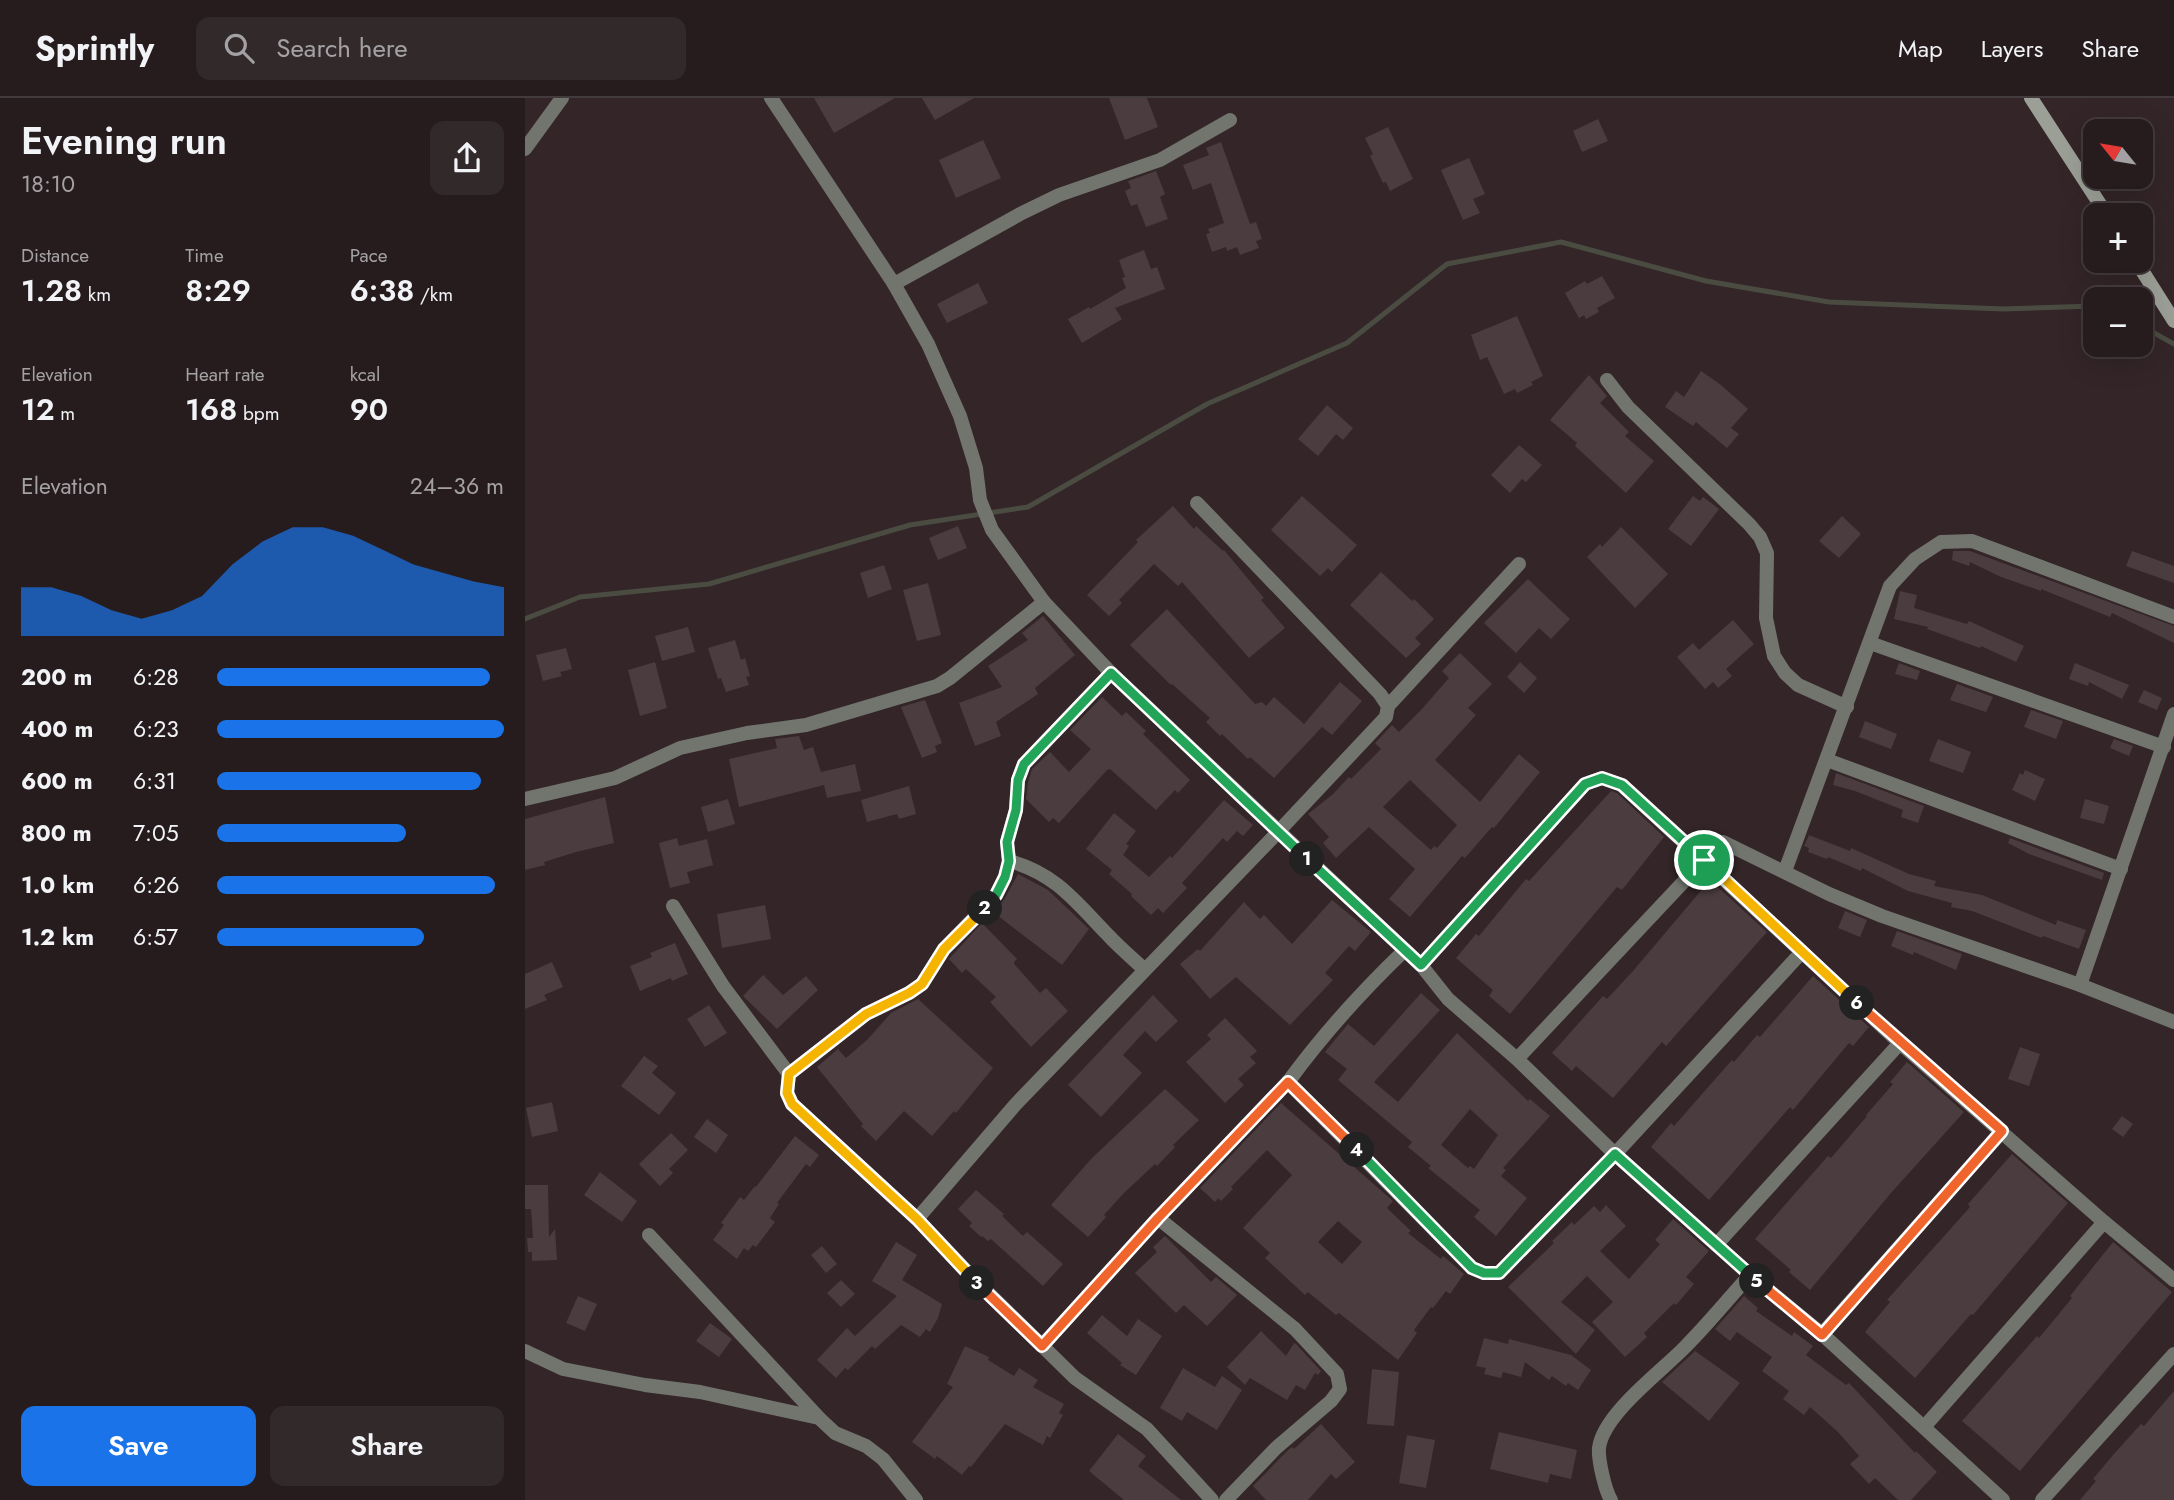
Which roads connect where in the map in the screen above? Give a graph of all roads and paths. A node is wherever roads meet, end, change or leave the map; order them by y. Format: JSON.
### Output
{"nodes":[{"id":1,"x":562,"y":98,"type":"edge"},
{"id":2,"x":771,"y":98,"type":"edge"},
{"id":3,"x":2031,"y":98,"type":"edge"},
{"id":4,"x":1230,"y":120,"type":"dead end"},
{"id":5,"x":525,"y":149,"type":"edge"},
{"id":6,"x":2099,"y":203,"type":"edge"},
{"id":7,"x":2144,"y":273,"type":"edge"},
{"id":8,"x":894,"y":284,"type":"junction"},
{"id":9,"x":2174,"y":321,"type":"edge"},
{"id":10,"x":1607,"y":380,"type":"dead end"},
{"id":11,"x":1197,"y":503,"type":"dead end"},
{"id":12,"x":1519,"y":564,"type":"dead end"},
{"id":13,"x":1044,"y":602,"type":"junction"},
{"id":14,"x":2174,"y":617,"type":"edge"},
{"id":15,"x":1870,"y":643,"type":"junction"},
{"id":16,"x":1111,"y":673,"type":"junction"},
{"id":17,"x":1388,"y":706,"type":"junction"},
{"id":18,"x":1847,"y":707,"type":"junction"},
{"id":19,"x":2174,"y":715,"type":"edge"},
{"id":20,"x":2164,"y":747,"type":"junction"},
{"id":21,"x":1827,"y":760,"type":"junction"},
{"id":22,"x":525,"y":799,"type":"edge"},
{"id":23,"x":1278,"y":832,"type":"junction"},
{"id":24,"x":1704,"y":860,"type":"junction"},
{"id":25,"x":1009,"y":861,"type":"junction"},
{"id":26,"x":2121,"y":869,"type":"junction"},
{"id":27,"x":1785,"y":871,"type":"junction"},
{"id":28,"x":673,"y":906,"type":"dead end"},
{"id":29,"x":1405,"y":950,"type":"junction"},
{"id":30,"x":1801,"y":953,"type":"junction"},
{"id":31,"x":1421,"y":965,"type":"junction"},
{"id":32,"x":1144,"y":969,"type":"junction"},
{"id":33,"x":2080,"y":985,"type":"junction"},
{"id":34,"x":2174,"y":1022,"type":"edge"},
{"id":35,"x":1900,"y":1043,"type":"junction"},
{"id":36,"x":1517,"y":1059,"type":"junction"},
{"id":37,"x":789,"y":1074,"type":"junction"},
{"id":38,"x":1288,"y":1082,"type":"junction"},
{"id":39,"x":2002,"y":1131,"type":"junction"},
{"id":40,"x":1615,"y":1154,"type":"junction"},
{"id":41,"x":1158,"y":1218,"type":"junction"},
{"id":42,"x":917,"y":1219,"type":"junction"},
{"id":43,"x":2104,"y":1222,"type":"junction"},
{"id":44,"x":649,"y":1235,"type":"dead end"},
{"id":45,"x":1716,"y":1245,"type":"junction"},
{"id":46,"x":1750,"y":1275,"type":"junction"},
{"id":47,"x":2174,"y":1280,"type":"edge"},
{"id":48,"x":1822,"y":1335,"type":"junction"},
{"id":49,"x":1042,"y":1346,"type":"junction"},
{"id":50,"x":525,"y":1351,"type":"edge"},
{"id":51,"x":2174,"y":1354,"type":"edge"},
{"id":52,"x":819,"y":1418,"type":"junction"},
{"id":53,"x":1925,"y":1426,"type":"junction"},
{"id":54,"x":916,"y":1500,"type":"edge"},
{"id":55,"x":1212,"y":1500,"type":"edge"},
{"id":56,"x":1226,"y":1500,"type":"edge"},
{"id":57,"x":1611,"y":1500,"type":"edge"},
{"id":58,"x":2003,"y":1500,"type":"edge"},
{"id":59,"x":2042,"y":1500,"type":"edge"}],
"edges":[{"from":1,"to":5,"type":"street"},
{"from":2,"to":8,"type":"street"},
{"from":3,"to":6,"type":"street"},
{"from":4,"to":8,"type":"street"},
{"from":7,"to":9,"type":"street"},
{"from":8,"to":13,"type":"street"},
{"from":10,"to":18,"type":"street"},
{"from":11,"to":17,"type":"street"},
{"from":12,"to":17,"type":"street"},
{"from":13,"to":16,"type":"street"},
{"from":13,"to":22,"type":"street"},
{"from":14,"to":15,"type":"street"},
{"from":15,"to":18,"type":"street"},
{"from":15,"to":20,"type":"street"},
{"from":16,"to":23,"type":"street"},
{"from":16,"to":25,"type":"street"},
{"from":17,"to":23,"type":"street"},
{"from":18,"to":21,"type":"street"},
{"from":19,"to":20,"type":"street"},
{"from":20,"to":26,"type":"street"},
{"from":21,"to":26,"type":"street"},
{"from":21,"to":27,"type":"street"},
{"from":23,"to":29,"type":"street"},
{"from":23,"to":32,"type":"street"},
{"from":24,"to":27,"type":"street"},
{"from":24,"to":30,"type":"street"},
{"from":24,"to":31,"type":"street"},
{"from":24,"to":36,"type":"street"},
{"from":25,"to":32,"type":"street"},
{"from":25,"to":37,"type":"street"},
{"from":26,"to":33,"type":"street"},
{"from":27,"to":33,"type":"street"},
{"from":28,"to":37,"type":"street"},
{"from":29,"to":31,"type":"street"},
{"from":29,"to":38,"type":"street"},
{"from":30,"to":35,"type":"street"},
{"from":30,"to":40,"type":"street"},
{"from":31,"to":36,"type":"street"},
{"from":32,"to":42,"type":"street"},
{"from":33,"to":34,"type":"street"},
{"from":35,"to":39,"type":"street"},
{"from":35,"to":45,"type":"street"},
{"from":36,"to":40,"type":"street"},
{"from":37,"to":42,"type":"street"},
{"from":38,"to":40,"type":"street"},
{"from":38,"to":41,"type":"street"},
{"from":39,"to":43,"type":"street"},
{"from":39,"to":48,"type":"street"},
{"from":40,"to":45,"type":"street"},
{"from":41,"to":49,"type":"street"},
{"from":41,"to":56,"type":"street"},
{"from":42,"to":49,"type":"street"},
{"from":43,"to":47,"type":"street"},
{"from":43,"to":53,"type":"street"},
{"from":44,"to":52,"type":"street"},
{"from":45,"to":46,"type":"street"},
{"from":46,"to":48,"type":"street"},
{"from":46,"to":57,"type":"street"},
{"from":48,"to":53,"type":"street"},
{"from":49,"to":55,"type":"street"},
{"from":50,"to":52,"type":"street"},
{"from":51,"to":59,"type":"street"},
{"from":52,"to":54,"type":"street"},
{"from":53,"to":58,"type":"street"}]}
